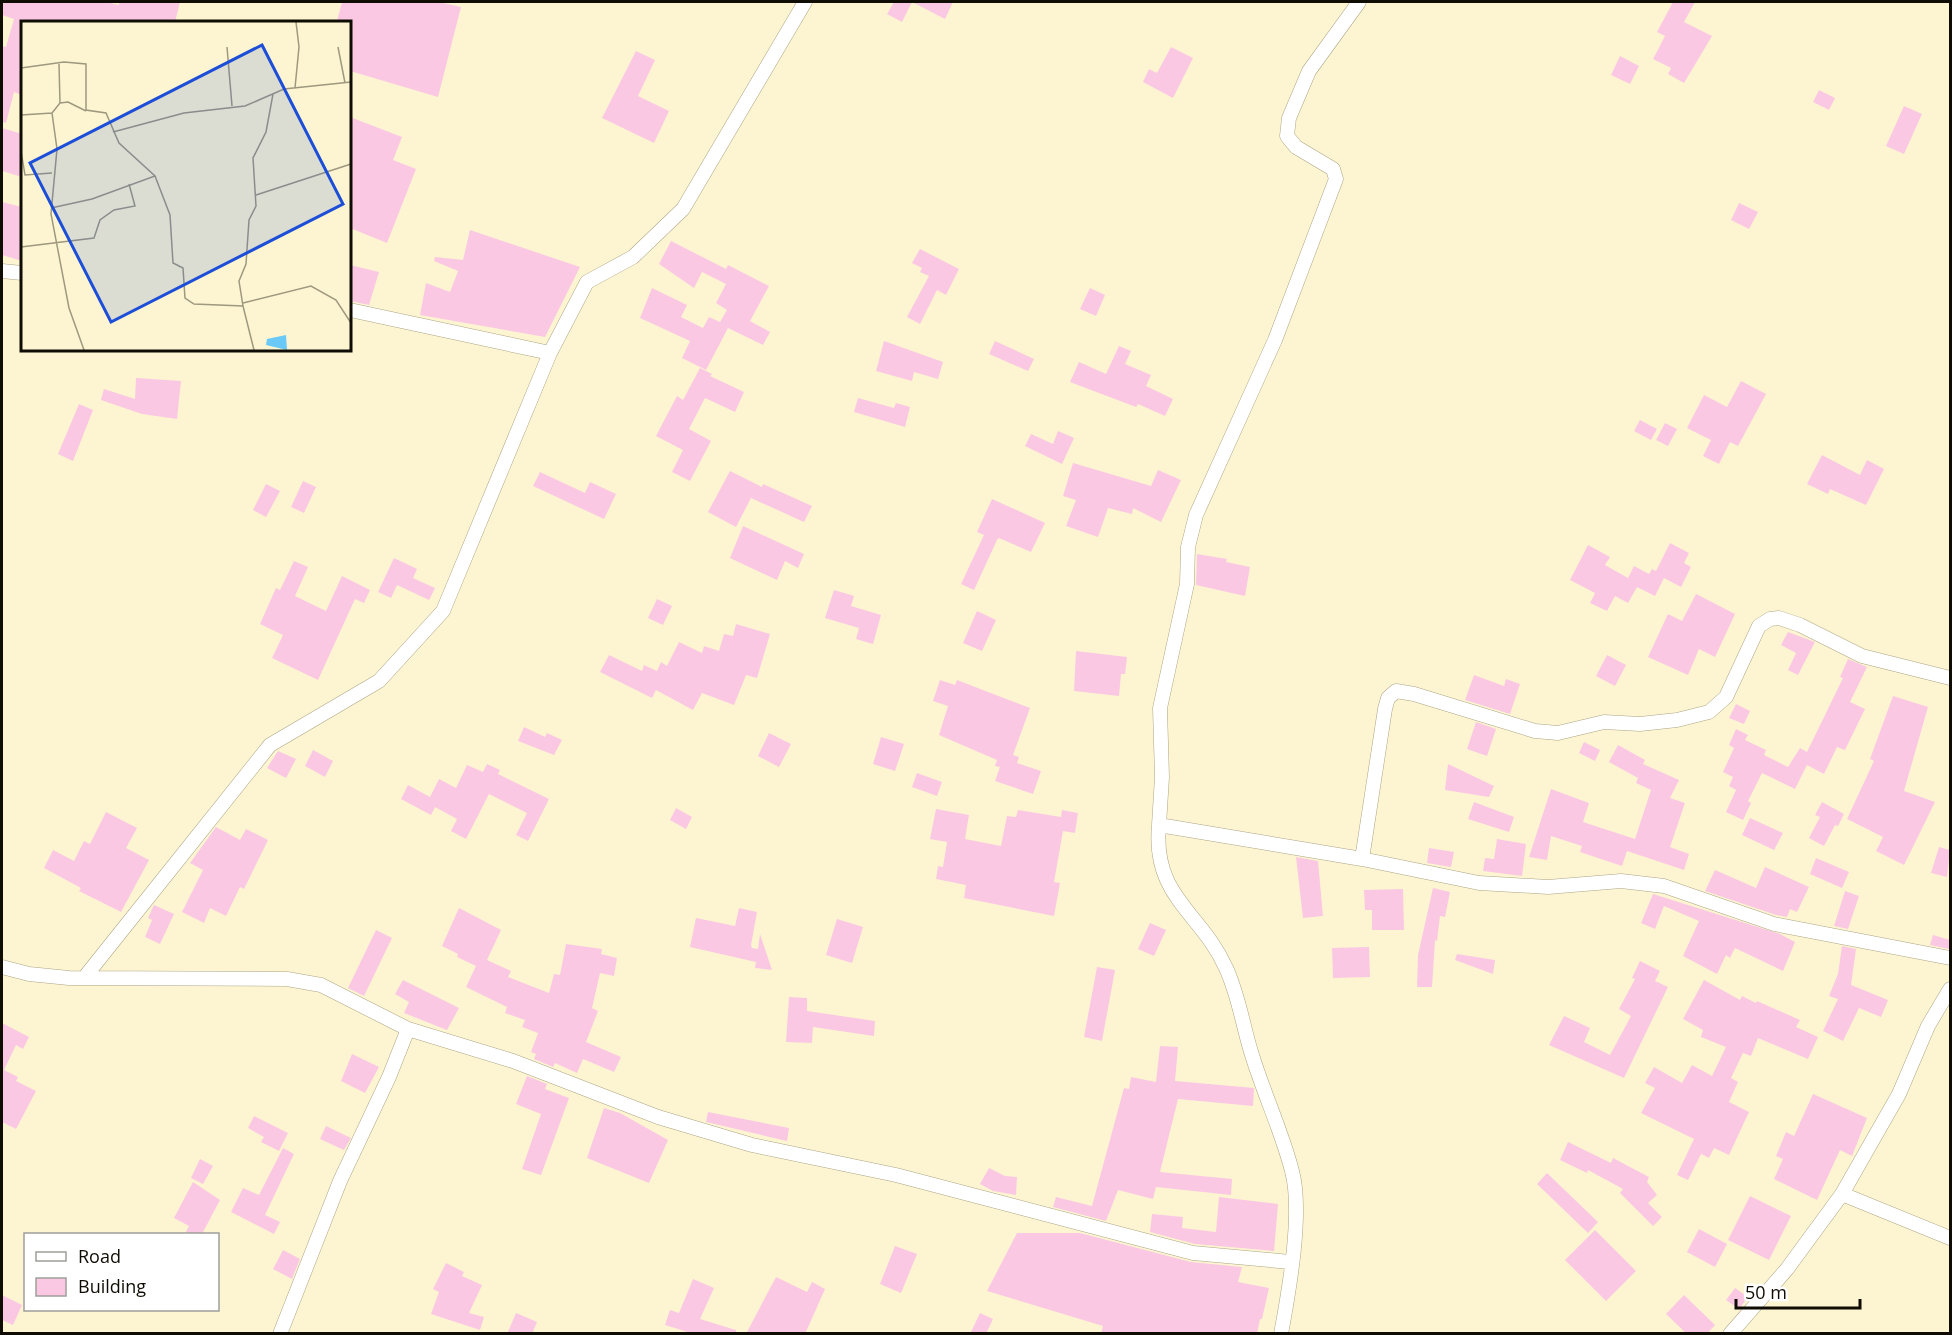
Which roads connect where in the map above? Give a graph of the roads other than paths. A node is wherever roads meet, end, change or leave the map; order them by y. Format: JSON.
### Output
{"nodes":[{"id":1,"x":805,"y":2,"type":"edge"},
{"id":2,"x":1359,"y":2,"type":"edge"},
{"id":3,"x":2,"y":271,"type":"edge"},
{"id":4,"x":21,"y":273,"type":"edge"},
{"id":5,"x":351,"y":310,"type":"edge"},
{"id":6,"x":550,"y":353,"type":"junction"},
{"id":7,"x":1950,"y":678,"type":"edge"},
{"id":8,"x":1159,"y":825,"type":"junction"},
{"id":9,"x":1362,"y":859,"type":"junction"},
{"id":10,"x":1950,"y":958,"type":"edge"},
{"id":11,"x":2,"y":967,"type":"edge"},
{"id":12,"x":84,"y":978,"type":"junction"},
{"id":13,"x":1950,"y":989,"type":"edge"},
{"id":14,"x":408,"y":1029,"type":"junction"},
{"id":15,"x":1842,"y":1194,"type":"junction"},
{"id":16,"x":1950,"y":1238,"type":"edge"},
{"id":17,"x":1290,"y":1262,"type":"junction"},
{"id":18,"x":280,"y":1334,"type":"edge"},
{"id":19,"x":1281,"y":1334,"type":"edge"},
{"id":20,"x":1730,"y":1334,"type":"edge"}],
"edges":[{"from":1,"to":6,"type":"street"},
{"from":2,"to":8,"type":"street"},
{"from":3,"to":4,"type":"street"},
{"from":5,"to":6,"type":"street"},
{"from":6,"to":12,"type":"street"},
{"from":7,"to":9,"type":"street"},
{"from":8,"to":9,"type":"street"},
{"from":8,"to":17,"type":"street"},
{"from":9,"to":10,"type":"street"},
{"from":11,"to":12,"type":"street"},
{"from":12,"to":14,"type":"street"},
{"from":13,"to":15,"type":"street"},
{"from":14,"to":17,"type":"street"},
{"from":14,"to":18,"type":"street"},
{"from":15,"to":16,"type":"street"},
{"from":15,"to":20,"type":"street"},
{"from":17,"to":19,"type":"street"}]}
